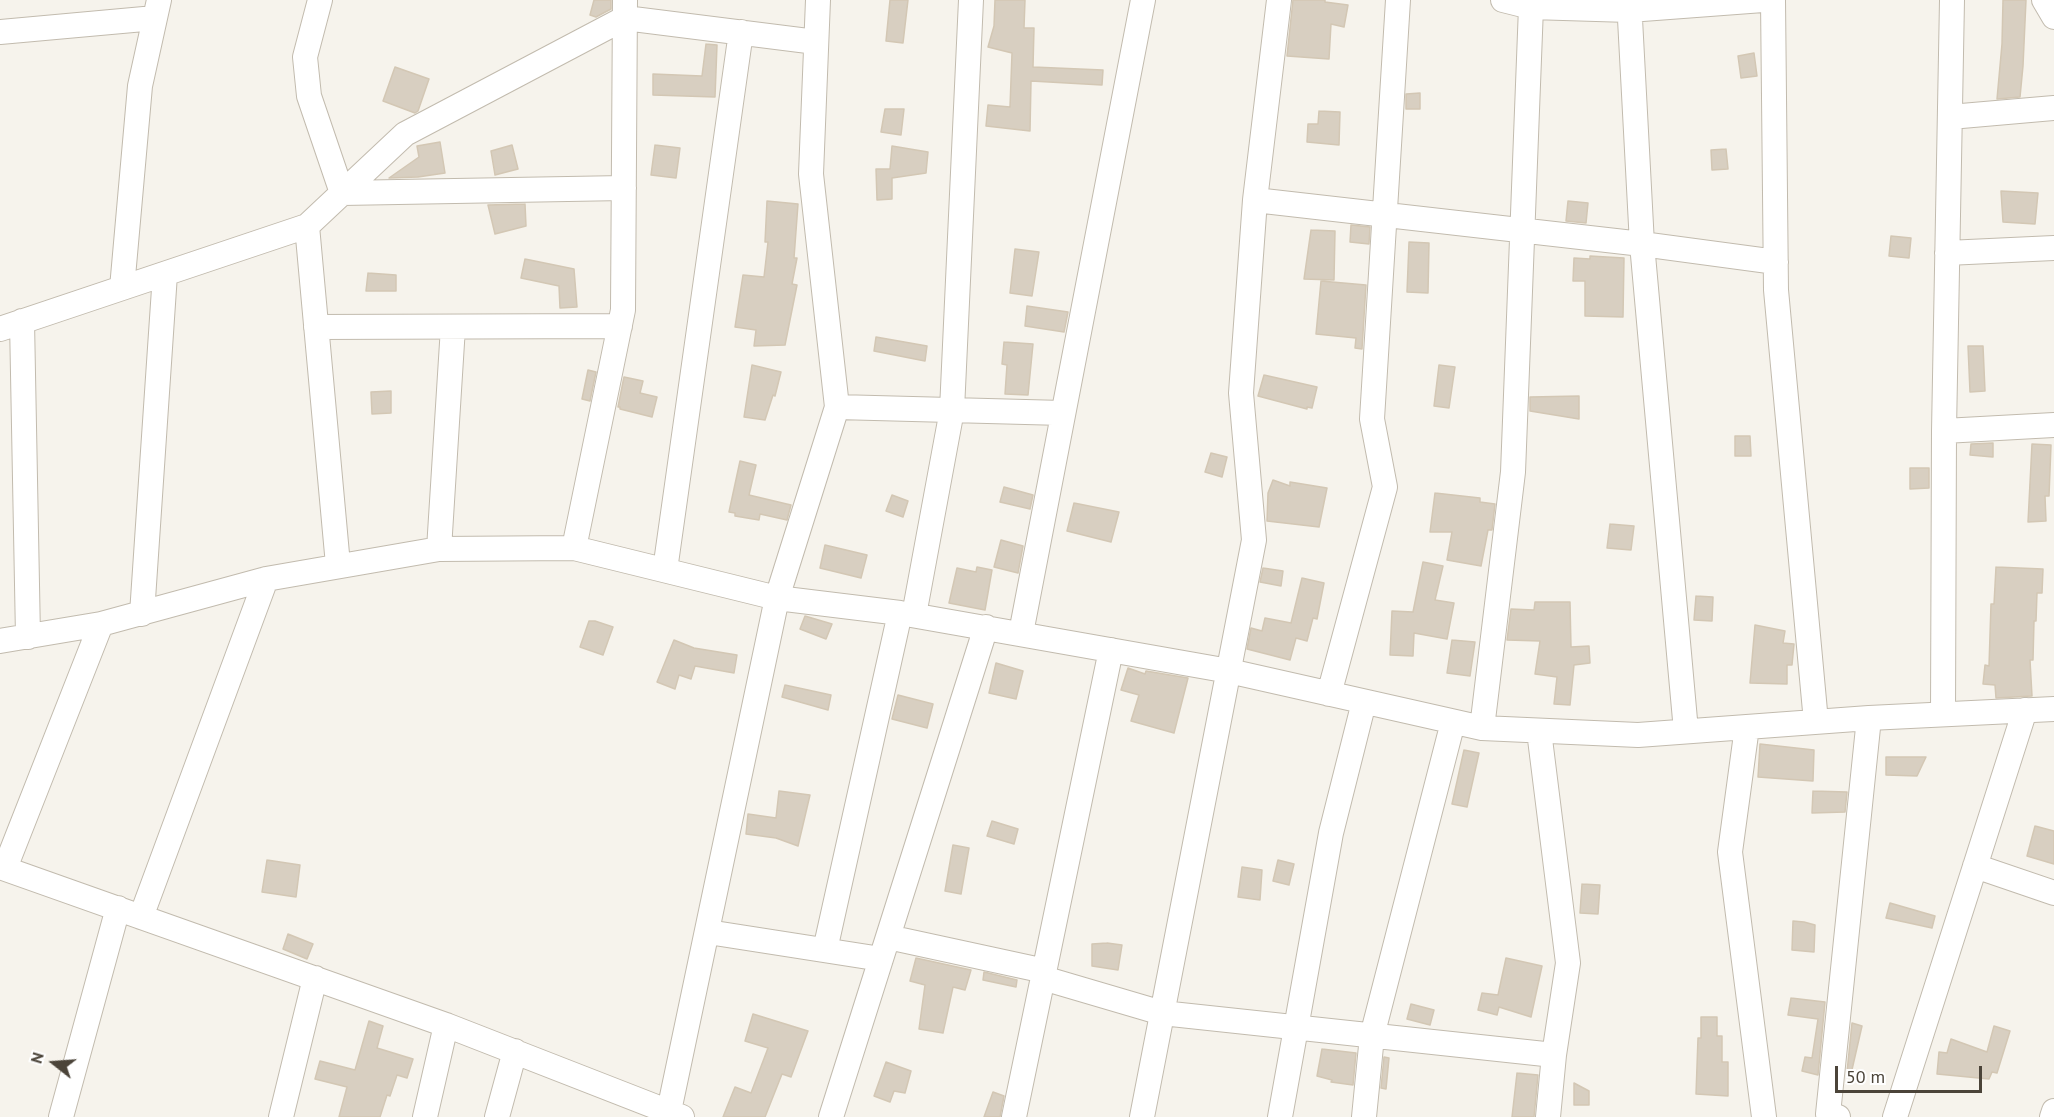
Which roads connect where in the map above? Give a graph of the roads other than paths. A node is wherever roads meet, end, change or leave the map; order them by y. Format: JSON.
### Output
{"nodes":[{"id":1,"x":320,"y":0,"type":"edge"},
{"id":2,"x":818,"y":0,"type":"edge"},
{"id":3,"x":970,"y":0,"type":"edge"},
{"id":4,"x":1143,"y":0,"type":"edge"},
{"id":5,"x":1279,"y":0,"type":"edge"},
{"id":6,"x":1398,"y":0,"type":"edge"},
{"id":7,"x":1503,"y":0,"type":"edge"},
{"id":8,"x":1760,"y":0,"type":"edge"},
{"id":9,"x":1773,"y":0,"type":"edge"},
{"id":10,"x":1952,"y":0,"type":"edge"},
{"id":11,"x":2044,"y":0,"type":"edge"},
{"id":12,"x":1629,"y":5,"type":"edge"},
{"id":13,"x":1531,"y":7,"type":"junction"},
{"id":14,"x":157,"y":9,"type":"edge"},
{"id":15,"x":625,"y":9,"type":"edge"},
{"id":16,"x":2054,"y":17,"type":"edge"},
{"id":17,"x":0,"y":32,"type":"edge"},
{"id":18,"x":741,"y":32,"type":"junction"},
{"id":19,"x":816,"y":42,"type":"junction"},
{"id":20,"x":2054,"y":108,"type":"edge"},
{"id":21,"x":1950,"y":117,"type":"junction"},
{"id":22,"x":624,"y":189,"type":"junction"},
{"id":23,"x":342,"y":193,"type":"junction"},
{"id":24,"x":1255,"y":200,"type":"junction"},
{"id":25,"x":1384,"y":215,"type":"junction"},
{"id":26,"x":307,"y":226,"type":"junction"},
{"id":27,"x":1522,"y":231,"type":"junction"},
{"id":28,"x":1642,"y":244,"type":"junction"},
{"id":29,"x":2054,"y":248,"type":"edge"},
{"id":30,"x":1947,"y":253,"type":"junction"},
{"id":31,"x":1776,"y":262,"type":"junction"},
{"id":32,"x":165,"y":274,"type":"junction"},
{"id":33,"x":122,"y":288,"type":"junction"},
{"id":34,"x":11,"y":325,"type":"edge"},
{"id":35,"x":620,"y":326,"type":"junction"},
{"id":36,"x":316,"y":327,"type":"junction"},
{"id":37,"x":453,"y":327,"type":"junction"},
{"id":38,"x":837,"y":407,"type":"junction"},
{"id":39,"x":952,"y":410,"type":"junction"},
{"id":40,"x":1063,"y":413,"type":"junction"},
{"id":41,"x":2054,"y":425,"type":"edge"},
{"id":42,"x":1944,"y":431,"type":"junction"},
{"id":43,"x":574,"y":548,"type":"junction"},
{"id":44,"x":439,"y":549,"type":"junction"},
{"id":45,"x":338,"y":565,"type":"junction"},
{"id":46,"x":665,"y":570,"type":"junction"},
{"id":47,"x":266,"y":579,"type":"junction"},
{"id":48,"x":777,"y":598,"type":"junction"},
{"id":49,"x":142,"y":614,"type":"junction"},
{"id":50,"x":907,"y":614,"type":"junction"},
{"id":51,"x":101,"y":624,"type":"junction"},
{"id":52,"x":986,"y":627,"type":"junction"},
{"id":53,"x":1021,"y":633,"type":"junction"},
{"id":54,"x":28,"y":637,"type":"junction"},
{"id":55,"x":0,"y":641,"type":"edge"},
{"id":56,"x":1111,"y":650,"type":"junction"},
{"id":57,"x":1229,"y":671,"type":"junction"},
{"id":58,"x":1329,"y":694,"type":"junction"},
{"id":59,"x":1364,"y":702,"type":"junction"},
{"id":60,"x":2054,"y":709,"type":"edge"},
{"id":61,"x":2025,"y":710,"type":"junction"},
{"id":62,"x":1943,"y":714,"type":"junction"},
{"id":63,"x":1869,"y":718,"type":"junction"},
{"id":64,"x":1453,"y":722,"type":"junction"},
{"id":65,"x":1816,"y":722,"type":"junction"},
{"id":66,"x":1747,"y":727,"type":"junction"},
{"id":67,"x":1482,"y":728,"type":"junction"},
{"id":68,"x":1539,"y":731,"type":"junction"},
{"id":69,"x":1686,"y":732,"type":"junction"},
{"id":70,"x":1975,"y":866,"type":"junction"},
{"id":71,"x":3,"y":868,"type":"edge"},
{"id":72,"x":2054,"y":893,"type":"edge"},
{"id":73,"x":118,"y":908,"type":"junction"},
{"id":74,"x":141,"y":917,"type":"junction"},
{"id":75,"x":708,"y":932,"type":"junction"},
{"id":76,"x":884,"y":948,"type":"junction"},
{"id":77,"x":825,"y":950,"type":"junction"},
{"id":78,"x":1044,"y":974,"type":"junction"},
{"id":79,"x":315,"y":978,"type":"junction"},
{"id":80,"x":1162,"y":1013,"type":"junction"},
{"id":81,"x":446,"y":1025,"type":"junction"},
{"id":82,"x":1296,"y":1027,"type":"junction"},
{"id":83,"x":1372,"y":1036,"type":"junction"},
{"id":84,"x":515,"y":1052,"type":"junction"},
{"id":85,"x":1554,"y":1055,"type":"junction"},
{"id":86,"x":629,"y":1107,"type":"edge"},
{"id":87,"x":2054,"y":1111,"type":"edge"},
{"id":88,"x":676,"y":1114,"type":"edge"},
{"id":89,"x":62,"y":1117,"type":"edge"},
{"id":90,"x":281,"y":1117,"type":"edge"},
{"id":91,"x":425,"y":1117,"type":"edge"},
{"id":92,"x":497,"y":1117,"type":"edge"},
{"id":93,"x":831,"y":1117,"type":"edge"},
{"id":94,"x":1014,"y":1117,"type":"edge"},
{"id":95,"x":1142,"y":1117,"type":"edge"},
{"id":96,"x":1280,"y":1117,"type":"edge"},
{"id":97,"x":1364,"y":1117,"type":"edge"},
{"id":98,"x":1548,"y":1117,"type":"edge"},
{"id":99,"x":1764,"y":1117,"type":"edge"},
{"id":100,"x":1838,"y":1117,"type":"edge"},
{"id":101,"x":1895,"y":1117,"type":"edge"},
{"id":102,"x":2052,"y":1117,"type":"edge"}],
"edges":[{"from":1,"to":23,"type":"street"},
{"from":2,"to":19,"type":"street"},
{"from":3,"to":39,"type":"street"},
{"from":4,"to":40,"type":"street"},
{"from":5,"to":24,"type":"street"},
{"from":6,"to":25,"type":"street"},
{"from":7,"to":13,"type":"street"},
{"from":8,"to":12,"type":"street"},
{"from":9,"to":31,"type":"street"},
{"from":10,"to":21,"type":"street"},
{"from":11,"to":16,"type":"street"},
{"from":12,"to":13,"type":"street"},
{"from":12,"to":28,"type":"street"},
{"from":13,"to":27,"type":"street"},
{"from":14,"to":17,"type":"street"},
{"from":14,"to":33,"type":"street"},
{"from":15,"to":18,"type":"street"},
{"from":15,"to":22,"type":"street"},
{"from":15,"to":23,"type":"street"},
{"from":18,"to":19,"type":"street"},
{"from":18,"to":46,"type":"street"},
{"from":19,"to":38,"type":"street"},
{"from":20,"to":21,"type":"street"},
{"from":21,"to":30,"type":"street"},
{"from":22,"to":23,"type":"street"},
{"from":22,"to":35,"type":"street"},
{"from":23,"to":26,"type":"street"},
{"from":24,"to":25,"type":"street"},
{"from":24,"to":57,"type":"street"},
{"from":25,"to":27,"type":"street"},
{"from":25,"to":58,"type":"street"},
{"from":26,"to":32,"type":"street"},
{"from":26,"to":36,"type":"street"},
{"from":27,"to":28,"type":"street"},
{"from":27,"to":67,"type":"street"},
{"from":28,"to":31,"type":"street"},
{"from":28,"to":69,"type":"street"},
{"from":29,"to":30,"type":"street"},
{"from":30,"to":42,"type":"street"},
{"from":31,"to":65,"type":"street"},
{"from":32,"to":33,"type":"street"},
{"from":32,"to":49,"type":"street"},
{"from":33,"to":34,"type":"street"},
{"from":34,"to":54,"type":"street"},
{"from":35,"to":37,"type":"street"},
{"from":35,"to":43,"type":"street"},
{"from":36,"to":37,"type":"street"},
{"from":36,"to":45,"type":"street"},
{"from":37,"to":44,"type":"street"},
{"from":38,"to":39,"type":"street"},
{"from":38,"to":48,"type":"street"},
{"from":39,"to":40,"type":"street"},
{"from":39,"to":50,"type":"street"},
{"from":40,"to":53,"type":"street"},
{"from":41,"to":42,"type":"street"},
{"from":42,"to":62,"type":"street"},
{"from":43,"to":44,"type":"street"},
{"from":43,"to":46,"type":"street"},
{"from":44,"to":45,"type":"street"},
{"from":45,"to":47,"type":"street"},
{"from":46,"to":48,"type":"street"},
{"from":47,"to":49,"type":"street"},
{"from":47,"to":74,"type":"street"},
{"from":48,"to":50,"type":"street"},
{"from":48,"to":75,"type":"street"},
{"from":49,"to":51,"type":"street"},
{"from":50,"to":52,"type":"street"},
{"from":50,"to":77,"type":"street"},
{"from":51,"to":54,"type":"street"},
{"from":51,"to":71,"type":"street"},
{"from":52,"to":53,"type":"street"},
{"from":52,"to":76,"type":"street"},
{"from":53,"to":56,"type":"street"},
{"from":54,"to":55,"type":"street"},
{"from":56,"to":57,"type":"street"},
{"from":56,"to":78,"type":"street"},
{"from":57,"to":58,"type":"street"},
{"from":57,"to":80,"type":"street"},
{"from":58,"to":59,"type":"street"},
{"from":59,"to":64,"type":"street"},
{"from":59,"to":82,"type":"street"},
{"from":60,"to":61,"type":"street"},
{"from":61,"to":62,"type":"street"},
{"from":61,"to":70,"type":"street"},
{"from":62,"to":63,"type":"street"},
{"from":63,"to":65,"type":"street"},
{"from":63,"to":100,"type":"street"},
{"from":64,"to":67,"type":"street"},
{"from":64,"to":83,"type":"street"},
{"from":65,"to":66,"type":"street"},
{"from":66,"to":69,"type":"street"},
{"from":66,"to":99,"type":"street"},
{"from":67,"to":68,"type":"street"},
{"from":68,"to":69,"type":"street"},
{"from":68,"to":85,"type":"street"},
{"from":70,"to":72,"type":"street"},
{"from":70,"to":101,"type":"street"},
{"from":71,"to":73,"type":"street"},
{"from":73,"to":74,"type":"street"},
{"from":73,"to":89,"type":"street"},
{"from":74,"to":79,"type":"street"},
{"from":75,"to":77,"type":"street"},
{"from":75,"to":88,"type":"street"},
{"from":76,"to":77,"type":"street"},
{"from":76,"to":78,"type":"street"},
{"from":76,"to":93,"type":"street"},
{"from":78,"to":80,"type":"street"},
{"from":78,"to":94,"type":"street"},
{"from":79,"to":81,"type":"street"},
{"from":79,"to":90,"type":"street"},
{"from":80,"to":82,"type":"street"},
{"from":80,"to":95,"type":"street"},
{"from":81,"to":84,"type":"street"},
{"from":81,"to":91,"type":"street"},
{"from":82,"to":83,"type":"street"},
{"from":82,"to":96,"type":"street"},
{"from":83,"to":85,"type":"street"},
{"from":83,"to":97,"type":"street"},
{"from":84,"to":86,"type":"street"},
{"from":84,"to":92,"type":"street"},
{"from":85,"to":98,"type":"street"},
{"from":86,"to":88,"type":"street"},
{"from":87,"to":102,"type":"street"}]}
